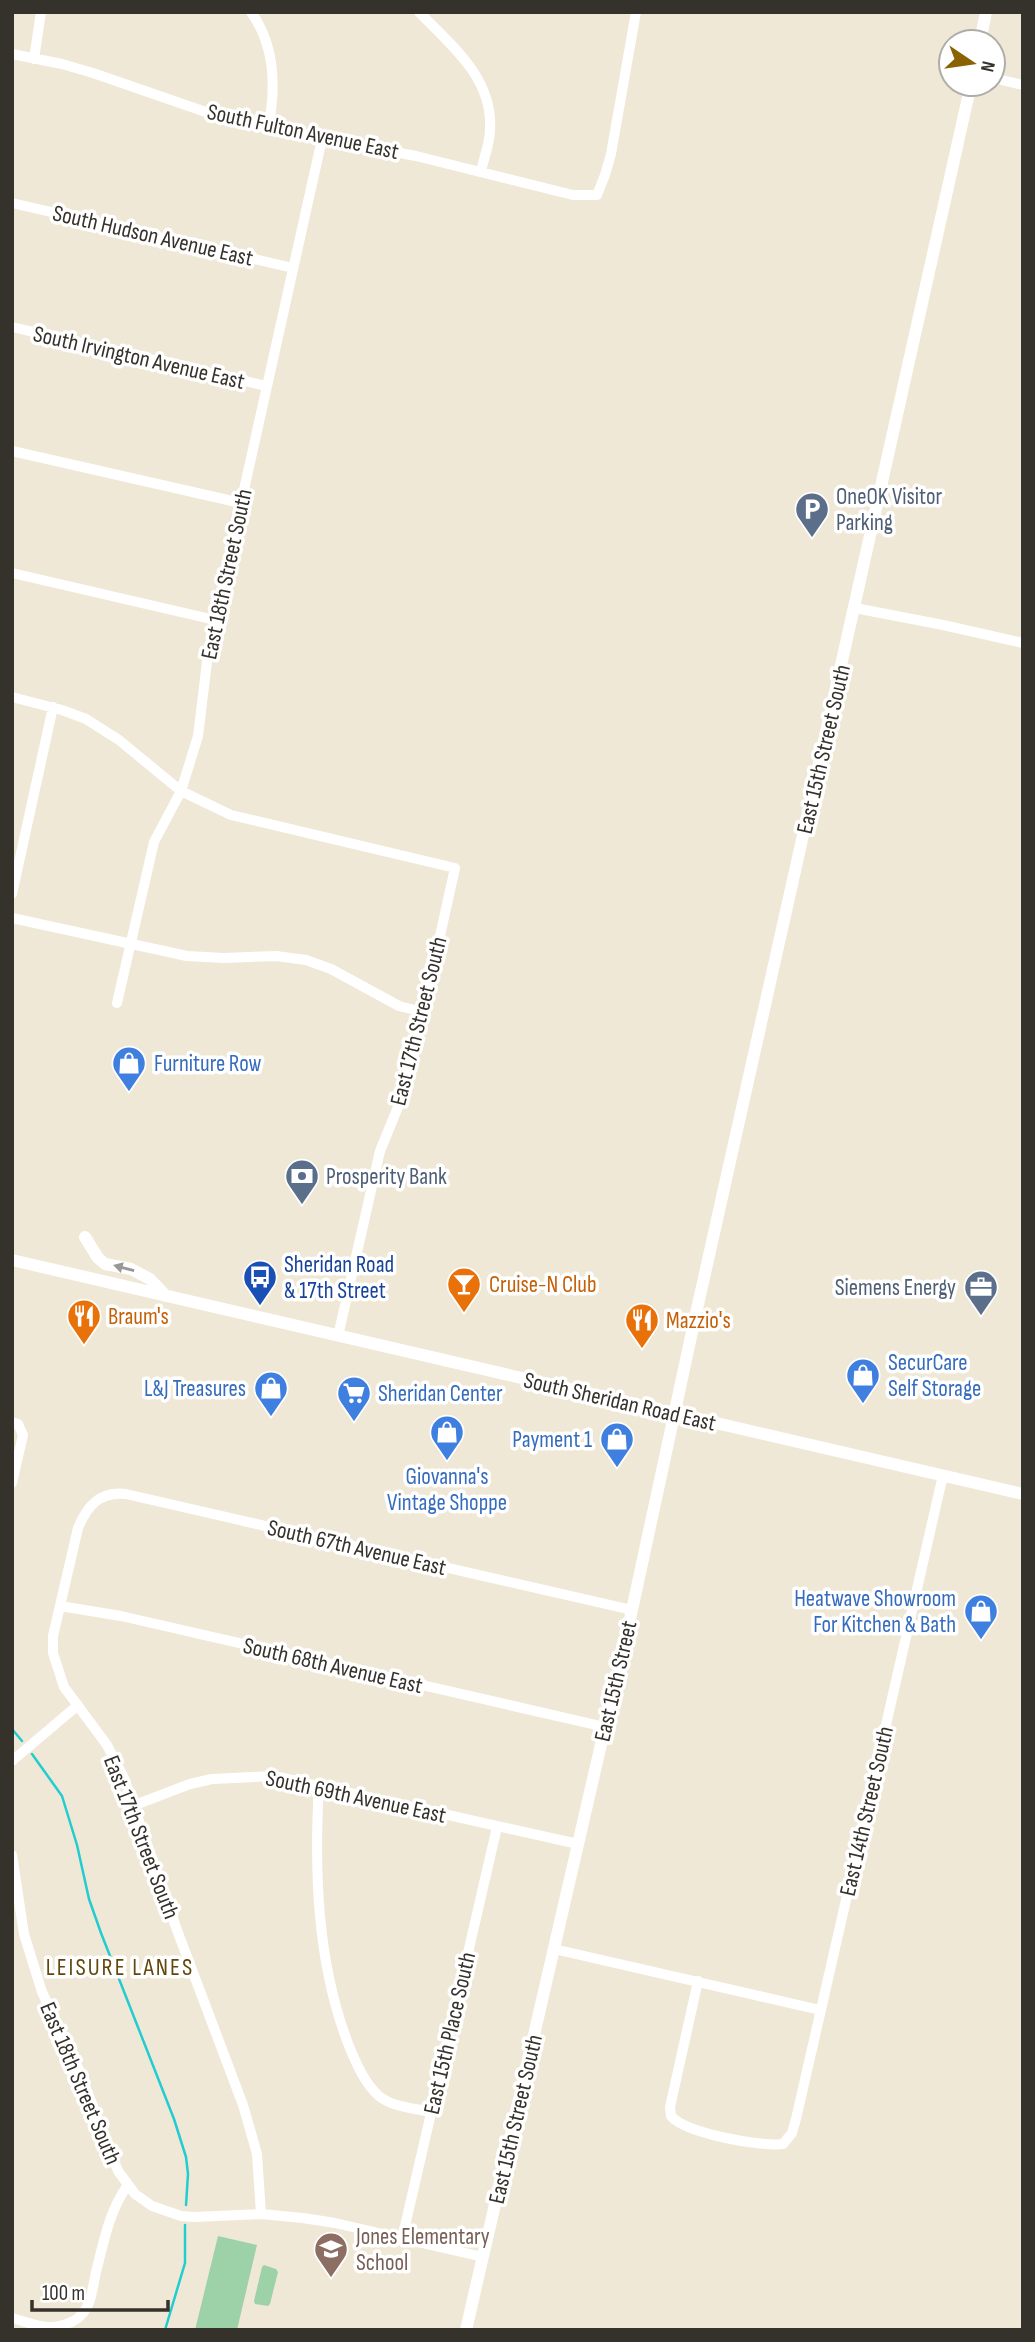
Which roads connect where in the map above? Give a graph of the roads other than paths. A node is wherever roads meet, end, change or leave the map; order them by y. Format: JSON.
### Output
{"nodes":[{"id":1,"x":41,"y":12,"type":"edge"},
{"id":2,"x":251,"y":12,"type":"edge"},
{"id":3,"x":418,"y":12,"type":"edge"},
{"id":4,"x":636,"y":12,"type":"edge"},
{"id":5,"x":12,"y":54,"type":"edge"},
{"id":6,"x":34,"y":59,"type":"junction"},
{"id":7,"x":968,"y":98,"type":"edge"},
{"id":8,"x":268,"y":128,"type":"junction"},
{"id":9,"x":322,"y":139,"type":"junction"},
{"id":10,"x":481,"y":172,"type":"junction"},
{"id":11,"x":12,"y":203,"type":"edge"},
{"id":12,"x":293,"y":268,"type":"junction"},
{"id":13,"x":12,"y":327,"type":"edge"},
{"id":14,"x":266,"y":386,"type":"junction"},
{"id":15,"x":12,"y":450,"type":"edge"},
{"id":16,"x":241,"y":503,"type":"junction"},
{"id":17,"x":12,"y":573,"type":"edge"},
{"id":18,"x":855,"y":608,"type":"junction"},
{"id":19,"x":215,"y":620,"type":"junction"},
{"id":20,"x":1023,"y":643,"type":"edge"},
{"id":21,"x":12,"y":697,"type":"edge"},
{"id":22,"x":53,"y":707,"type":"junction"},
{"id":23,"x":180,"y":790,"type":"junction"},
{"id":24,"x":12,"y":894,"type":"edge"},
{"id":25,"x":12,"y":918,"type":"edge"},
{"id":26,"x":130,"y":944,"type":"junction"},
{"id":27,"x":117,"y":1003,"type":"dead end"},
{"id":28,"x":423,"y":1012,"type":"junction"},
{"id":29,"x":85,"y":1237,"type":"dead end"},
{"id":30,"x":12,"y":1261,"type":"edge"},
{"id":31,"x":166,"y":1296,"type":"junction"},
{"id":32,"x":338,"y":1336,"type":"junction"},
{"id":33,"x":674,"y":1413,"type":"junction"},
{"id":34,"x":12,"y":1422,"type":"edge"},
{"id":35,"x":943,"y":1475,"type":"junction"},
{"id":36,"x":12,"y":1483,"type":"edge"},
{"id":37,"x":1023,"y":1494,"type":"edge"},
{"id":38,"x":86,"y":1510,"type":"joint"},
{"id":39,"x":60,"y":1606,"type":"junction"},
{"id":40,"x":632,"y":1610,"type":"junction"},
{"id":41,"x":78,"y":1704,"type":"junction"},
{"id":42,"x":605,"y":1727,"type":"junction"},
{"id":43,"x":12,"y":1761,"type":"edge"},
{"id":44,"x":319,"y":1785,"type":"junction"},
{"id":45,"x":135,"y":1805,"type":"junction"},
{"id":46,"x":497,"y":1826,"type":"junction"},
{"id":47,"x":578,"y":1844,"type":"junction"},
{"id":48,"x":12,"y":1855,"type":"edge"},
{"id":49,"x":555,"y":1949,"type":"junction"},
{"id":50,"x":698,"y":1981,"type":"junction"},
{"id":51,"x":820,"y":2010,"type":"junction"},
{"id":52,"x":430,"y":2112,"type":"junction"},
{"id":53,"x":127,"y":2186,"type":"junction"},
{"id":54,"x":261,"y":2214,"type":"junction"},
{"id":55,"x":402,"y":2239,"type":"junction"},
{"id":56,"x":483,"y":2257,"type":"junction"},
{"id":57,"x":12,"y":2318,"type":"edge"},
{"id":58,"x":466,"y":2330,"type":"edge"}],
"edges":[{"from":1,"to":6,"type":"street"},
{"from":2,"to":8,"type":"street"},
{"from":3,"to":10,"type":"street"},
{"from":4,"to":10,"type":"street","name":"South Fulton Avenue East"},
{"from":5,"to":6,"type":"street","name":"South Fulton Avenue East"},
{"from":6,"to":8,"type":"street","name":"South Fulton Avenue East"},
{"from":7,"to":18,"type":"main road","name":"East 15th Street South"},
{"from":8,"to":9,"type":"street","name":"South Fulton Avenue East"},
{"from":9,"to":10,"type":"street","name":"South Fulton Avenue East"},
{"from":9,"to":12,"type":"street","name":"East 18th Street South"},
{"from":11,"to":12,"type":"street","name":"South Hudson Avenue East"},
{"from":12,"to":14,"type":"street","name":"East 18th Street South"},
{"from":13,"to":14,"type":"street","name":"South Irvington Avenue East"},
{"from":14,"to":16,"type":"street","name":"East 18th Street South"},
{"from":15,"to":16,"type":"street"},
{"from":16,"to":19,"type":"street","name":"East 18th Street South"},
{"from":17,"to":19,"type":"street"},
{"from":18,"to":20,"type":"street"},
{"from":18,"to":33,"type":"main road","name":"East 15th Street South"},
{"from":19,"to":23,"type":"street","name":"East 18th Street South"},
{"from":21,"to":22,"type":"street"},
{"from":22,"to":23,"type":"street"},
{"from":22,"to":24,"type":"street"},
{"from":23,"to":26,"type":"street","name":"East 18th Street South"},
{"from":23,"to":28,"type":"street","name":"East 17th Street South"},
{"from":25,"to":26,"type":"street"},
{"from":26,"to":27,"type":"street","name":"East 18th Street South"},
{"from":26,"to":28,"type":"street"},
{"from":28,"to":32,"type":"street","name":"East 17th Street South"},
{"from":31,"to":29,"type":"main road","one_way":true},
{"from":30,"to":31,"type":"main road","name":"South Sheridan Road East"},
{"from":31,"to":32,"type":"main road","name":"South Sheridan Road East"},
{"from":32,"to":33,"type":"main road","name":"South Sheridan Road East"},
{"from":33,"to":35,"type":"main road","name":"South Sheridan Road East"},
{"from":33,"to":40,"type":"main road","name":"East 15th Street"},
{"from":34,"to":36,"type":"street"},
{"from":35,"to":37,"type":"main road","name":"South Sheridan Road East"},
{"from":35,"to":51,"type":"street","name":"East 14th Street South"},
{"from":38,"to":39,"type":"street","name":"East 17th Street South"},
{"from":38,"to":40,"type":"street","name":"South 67th Avenue East"},
{"from":39,"to":41,"type":"street","name":"East 17th Street South"},
{"from":39,"to":42,"type":"street","name":"South 68th Avenue East"},
{"from":40,"to":42,"type":"main road","name":"East 15th Street"},
{"from":41,"to":43,"type":"street"},
{"from":41,"to":45,"type":"street","name":"East 17th Street South"},
{"from":42,"to":47,"type":"main road","name":"East 15th Street"},
{"from":44,"to":45,"type":"street","name":"South 69th Avenue East"},
{"from":44,"to":46,"type":"street","name":"South 69th Avenue East"},
{"from":44,"to":52,"type":"street"},
{"from":45,"to":54,"type":"street","name":"East 17th Street South"},
{"from":46,"to":47,"type":"street","name":"South 69th Avenue East"},
{"from":46,"to":52,"type":"street","name":"East 15th Place South"},
{"from":47,"to":49,"type":"main road","name":"East 15th Street"},
{"from":48,"to":53,"type":"street","name":"East 18th Street South"},
{"from":49,"to":50,"type":"street"},
{"from":49,"to":56,"type":"main road","name":"East 15th Street South"},
{"from":50,"to":51,"type":"street"},
{"from":50,"to":51,"type":"street","name":"East 14th Street South"},
{"from":52,"to":55,"type":"street","name":"East 15th Place South"},
{"from":53,"to":54,"type":"street"},
{"from":53,"to":57,"type":"street"},
{"from":54,"to":55,"type":"street"},
{"from":55,"to":56,"type":"street"},
{"from":56,"to":58,"type":"main road","name":"East 15th Street South"}]}
